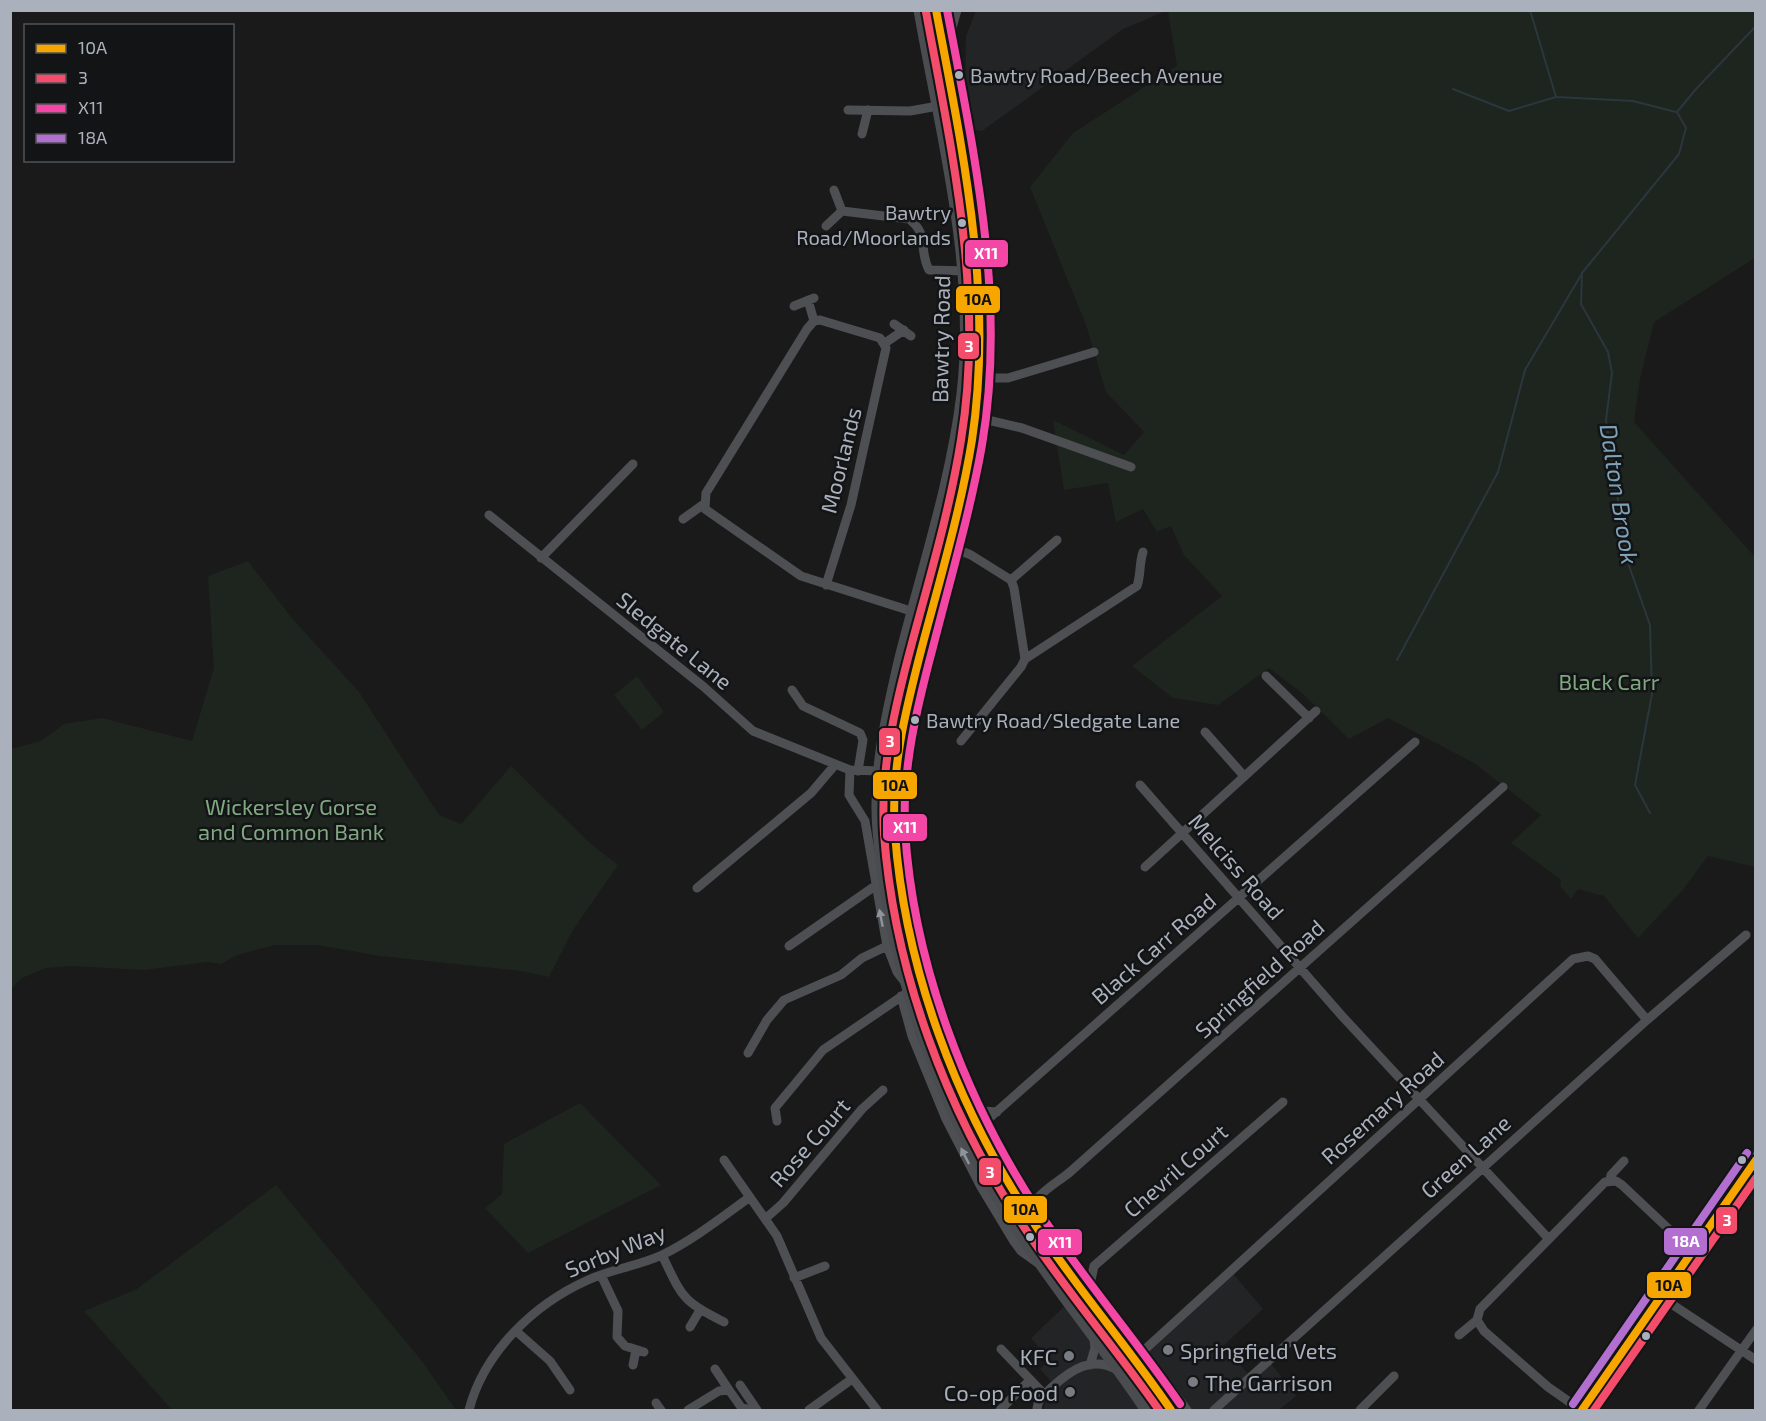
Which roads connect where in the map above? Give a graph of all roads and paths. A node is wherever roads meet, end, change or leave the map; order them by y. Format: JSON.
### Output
{"nodes":[{"id":1,"x":921,"y":10,"type":"edge"},
{"id":2,"x":936,"y":10,"type":"edge"},
{"id":3,"x":957,"y":10,"type":"edge"},
{"id":4,"x":944,"y":56,"type":"junction"},
{"id":5,"x":938,"y":106,"type":"junction"},
{"id":6,"x":848,"y":110,"type":"dead end"},
{"id":7,"x":868,"y":110,"type":"junction"},
{"id":8,"x":862,"y":134,"type":"dead end"},
{"id":9,"x":834,"y":190,"type":"dead end"},
{"id":10,"x":842,"y":211,"type":"junction"},
{"id":11,"x":826,"y":226,"type":"dead end"},
{"id":12,"x":971,"y":270,"type":"junction"},
{"id":13,"x":794,"y":306,"type":"dead end"},
{"id":14,"x":814,"y":321,"type":"junction"},
{"id":15,"x":894,"y":324,"type":"dead end"},
{"id":16,"x":885,"y":343,"type":"junction"},
{"id":17,"x":1094,"y":352,"type":"dead end"},
{"id":18,"x":979,"y":378,"type":"junction"},
{"id":19,"x":975,"y":417,"type":"junction"},
{"id":20,"x":633,"y":464,"type":"dead end"},
{"id":21,"x":1131,"y":467,"type":"dead end"},
{"id":22,"x":704,"y":504,"type":"junction"},
{"id":23,"x":489,"y":515,"type":"dead end"},
{"id":24,"x":683,"y":519,"type":"dead end"},
{"id":25,"x":1057,"y":540,"type":"dead end"},
{"id":26,"x":947,"y":545,"type":"junction"},
{"id":27,"x":1143,"y":552,"type":"dead end"},
{"id":28,"x":541,"y":558,"type":"junction"},
{"id":29,"x":1011,"y":580,"type":"junction"},
{"id":30,"x":826,"y":585,"type":"junction"},
{"id":31,"x":936,"y":590,"type":"junction"},
{"id":32,"x":914,"y":612,"type":"junction"},
{"id":33,"x":923,"y":640,"type":"junction"},
{"id":34,"x":1025,"y":659,"type":"junction"},
{"id":35,"x":899,"y":672,"type":"junction"},
{"id":36,"x":1266,"y":676,"type":"dead end"},
{"id":37,"x":792,"y":690,"type":"dead end"},
{"id":38,"x":1205,"y":732,"type":"dead end"},
{"id":39,"x":961,"y":741,"type":"dead end"},
{"id":40,"x":1415,"y":741,"type":"dead end"},
{"id":41,"x":834,"y":766,"type":"junction"},
{"id":42,"x":854,"y":771,"type":"junction"},
{"id":43,"x":879,"y":771,"type":"junction"},
{"id":44,"x":1244,"y":776,"type":"junction"},
{"id":45,"x":1140,"y":785,"type":"dead end"},
{"id":46,"x":1503,"y":788,"type":"dead end"},
{"id":47,"x":1182,"y":832,"type":"junction"},
{"id":48,"x":1145,"y":867,"type":"dead end"},
{"id":49,"x":875,"y":886,"type":"junction"},
{"id":50,"x":697,"y":888,"type":"dead end"},
{"id":51,"x":1240,"y":897,"type":"junction"},
{"id":52,"x":1746,"y":935,"type":"dead end"},
{"id":53,"x":789,"y":946,"type":"dead end"},
{"id":54,"x":887,"y":946,"type":"junction"},
{"id":55,"x":1301,"y":968,"type":"junction"},
{"id":56,"x":906,"y":993,"type":"junction"},
{"id":57,"x":1647,"y":1020,"type":"junction"},
{"id":58,"x":748,"y":1053,"type":"dead end"},
{"id":59,"x":883,"y":1090,"type":"dead end"},
{"id":60,"x":1419,"y":1100,"type":"junction"},
{"id":61,"x":963,"y":1102,"type":"junction"},
{"id":62,"x":1282,"y":1102,"type":"dead end"},
{"id":63,"x":997,"y":1112,"type":"junction"},
{"id":64,"x":777,"y":1121,"type":"dead end"},
{"id":65,"x":973,"y":1131,"type":"junction"},
{"id":66,"x":1755,"y":1159,"type":"edge"},
{"id":67,"x":724,"y":1160,"type":"dead end"},
{"id":68,"x":1624,"y":1161,"type":"dead end"},
{"id":69,"x":1481,"y":1168,"type":"junction"},
{"id":70,"x":1610,"y":1180,"type":"junction"},
{"id":71,"x":1013,"y":1189,"type":"junction"},
{"id":72,"x":1040,"y":1196,"type":"junction"},
{"id":73,"x":750,"y":1197,"type":"junction"},
{"id":74,"x":765,"y":1219,"type":"junction"},
{"id":75,"x":1030,"y":1219,"type":"junction"},
{"id":76,"x":1548,"y":1238,"type":"junction"},
{"id":77,"x":1692,"y":1251,"type":"junction"},
{"id":78,"x":662,"y":1255,"type":"junction"},
{"id":79,"x":825,"y":1266,"type":"dead end"},
{"id":80,"x":1047,"y":1270,"type":"junction"},
{"id":81,"x":602,"y":1275,"type":"junction"},
{"id":82,"x":794,"y":1278,"type":"junction"},
{"id":83,"x":1661,"y":1297,"type":"junction"},
{"id":84,"x":700,"y":1311,"type":"junction"},
{"id":85,"x":1477,"y":1320,"type":"junction"},
{"id":86,"x":724,"y":1322,"type":"dead end"},
{"id":87,"x":690,"y":1327,"type":"dead end"},
{"id":88,"x":516,"y":1330,"type":"junction"},
{"id":89,"x":1755,"y":1330,"type":"edge"},
{"id":90,"x":1092,"y":1332,"type":"junction"},
{"id":91,"x":1459,"y":1335,"type":"dead end"},
{"id":92,"x":1001,"y":1349,"type":"dead end"},
{"id":93,"x":1741,"y":1350,"type":"junction"},
{"id":94,"x":1142,"y":1352,"type":"junction"},
{"id":95,"x":1755,"y":1360,"type":"edge"},
{"id":96,"x":633,"y":1365,"type":"dead end"},
{"id":97,"x":1090,"y":1365,"type":"junction"},
{"id":98,"x":715,"y":1369,"type":"dead end"},
{"id":99,"x":1122,"y":1373,"type":"junction"},
{"id":100,"x":1394,"y":1376,"type":"dead end"},
{"id":101,"x":852,"y":1379,"type":"junction"},
{"id":102,"x":1030,"y":1380,"type":"junction"},
{"id":103,"x":740,"y":1385,"type":"dead end"},
{"id":104,"x":570,"y":1390,"type":"dead end"},
{"id":105,"x":729,"y":1390,"type":"junction"},
{"id":106,"x":1044,"y":1394,"type":"junction"},
{"id":107,"x":469,"y":1410,"type":"edge"},
{"id":108,"x":688,"y":1410,"type":"edge"},
{"id":109,"x":749,"y":1410,"type":"edge"},
{"id":110,"x":757,"y":1410,"type":"edge"},
{"id":111,"x":809,"y":1410,"type":"edge"},
{"id":112,"x":877,"y":1410,"type":"edge"},
{"id":113,"x":1000,"y":1410,"type":"edge"},
{"id":114,"x":1037,"y":1410,"type":"edge"},
{"id":115,"x":1148,"y":1410,"type":"edge"},
{"id":116,"x":1171,"y":1410,"type":"edge"},
{"id":117,"x":1187,"y":1410,"type":"edge"},
{"id":118,"x":1214,"y":1410,"type":"edge"},
{"id":119,"x":1360,"y":1410,"type":"edge"},
{"id":120,"x":1582,"y":1410,"type":"edge"},
{"id":121,"x":1699,"y":1410,"type":"edge"}],
"edges":[{"from":1,"to":5,"type":"main road","name":"Bawtry Road"},
{"from":2,"to":4,"type":"main road","name":"Bawtry Road"},
{"from":3,"to":4,"type":"street"},
{"from":4,"to":12,"type":"main road","name":"Bawtry Road"},
{"from":5,"to":7,"type":"street"},
{"from":5,"to":12,"type":"main road","name":"Bawtry Road"},
{"from":6,"to":7,"type":"street"},
{"from":7,"to":8,"type":"street"},
{"from":9,"to":10,"type":"street"},
{"from":10,"to":11,"type":"street"},
{"from":10,"to":12,"type":"street"},
{"from":12,"to":18,"type":"main road","name":"Bawtry Road"},
{"from":12,"to":32,"type":"main road","name":"Bawtry Road"},
{"from":13,"to":14,"type":"street"},
{"from":14,"to":16,"type":"street"},
{"from":14,"to":22,"type":"street"},
{"from":15,"to":16,"type":"street"},
{"from":16,"to":30,"type":"street","name":"Moorlands"},
{"from":17,"to":18,"type":"street"},
{"from":18,"to":19,"type":"main road","name":"Bawtry Road"},
{"from":19,"to":21,"type":"street"},
{"from":19,"to":26,"type":"main road","name":"Bawtry Road"},
{"from":20,"to":28,"type":"street"},
{"from":22,"to":24,"type":"street"},
{"from":22,"to":30,"type":"street"},
{"from":23,"to":28,"type":"street","name":"Sledgate Lane"},
{"from":25,"to":29,"type":"street"},
{"from":26,"to":29,"type":"street"},
{"from":26,"to":31,"type":"main road","name":"Bawtry Road"},
{"from":27,"to":34,"type":"street"},
{"from":28,"to":41,"type":"street","name":"Sledgate Lane"},
{"from":29,"to":34,"type":"street"},
{"from":30,"to":32,"type":"street"},
{"from":31,"to":32,"type":"street"},
{"from":31,"to":33,"type":"main road","name":"Bawtry Road"},
{"from":32,"to":35,"type":"main road","name":"Bawtry Road"},
{"from":33,"to":35,"type":"main road"},
{"from":33,"to":61,"type":"main road","name":"Bawtry Road"},
{"from":34,"to":39,"type":"street"},
{"from":35,"to":43,"type":"main road","name":"Bawtry Road"},
{"from":36,"to":44,"type":"street"},
{"from":37,"to":42,"type":"street","name":"Bawtry Road"},
{"from":38,"to":44,"type":"street"},
{"from":40,"to":51,"type":"street","name":"Black Carr Road"},
{"from":41,"to":42,"type":"street","name":"Sledgate Lane"},
{"from":41,"to":50,"type":"street"},
{"from":42,"to":43,"type":"street"},
{"from":42,"to":49,"type":"street","name":"Bawtry Road"},
{"from":43,"to":56,"type":"main road","name":"Bawtry Road"},
{"from":44,"to":47,"type":"street"},
{"from":45,"to":47,"type":"street","name":"Melciss Road"},
{"from":46,"to":55,"type":"street","name":"Springfield Road"},
{"from":47,"to":48,"type":"street"},
{"from":47,"to":51,"type":"street","name":"Melciss Road"},
{"from":49,"to":53,"type":"street"},
{"from":54,"to":49,"type":"street","name":"Bawtry Road","one_way":true},
{"from":51,"to":55,"type":"street","name":"Melciss Road"},
{"from":51,"to":63,"type":"street","name":"Black Carr Road"},
{"from":52,"to":57,"type":"street","name":"Green Lane"},
{"from":54,"to":56,"type":"street","name":"Bawtry Road"},
{"from":54,"to":58,"type":"street"},
{"from":55,"to":60,"type":"street","name":"Melciss Road"},
{"from":55,"to":72,"type":"street","name":"Springfield Road"},
{"from":56,"to":61,"type":"main road","name":"Bawtry Road"},
{"from":56,"to":64,"type":"street"},
{"from":80,"to":56,"type":"street","name":"Bawtry Road","one_way":true},
{"from":57,"to":60,"type":"street","name":"Rosemary Road"},
{"from":57,"to":69,"type":"street","name":"Green Lane"},
{"from":59,"to":74,"type":"street","name":"Rose Court"},
{"from":60,"to":69,"type":"street","name":"Melciss Road"},
{"from":60,"to":94,"type":"street","name":"Rosemary Road"},
{"from":61,"to":63,"type":"street"},
{"from":61,"to":65,"type":"main road","name":"Bawtry Road"},
{"from":62,"to":94,"type":"street","name":"Chevril Court"},
{"from":63,"to":65,"type":"street","name":"Black Carr Road"},
{"from":65,"to":71,"type":"main road","name":"Bawtry Road"},
{"from":65,"to":80,"type":"main road","name":"Bawtry Road"},
{"from":66,"to":77,"type":"street"},
{"from":67,"to":73,"type":"street"},
{"from":68,"to":70,"type":"street"},
{"from":69,"to":76,"type":"street","name":"Melciss Road"},
{"from":69,"to":118,"type":"street","name":"Green Lane"},
{"from":70,"to":76,"type":"street"},
{"from":70,"to":77,"type":"street"},
{"from":71,"to":72,"type":"street"},
{"from":71,"to":75,"type":"main road","name":"Bawtry Road"},
{"from":72,"to":75,"type":"street","name":"Springfield Road"},
{"from":73,"to":74,"type":"street"},
{"from":73,"to":78,"type":"street","name":"Sorby Way"},
{"from":74,"to":82,"type":"street"},
{"from":75,"to":116,"type":"main road","name":"Bawtry Road"},
{"from":76,"to":85,"type":"street"},
{"from":77,"to":83,"type":"street"},
{"from":78,"to":81,"type":"street","name":"Sorby Way"},
{"from":78,"to":84,"type":"street"},
{"from":79,"to":82,"type":"street"},
{"from":80,"to":90,"type":"main road","name":"Bawtry Road"},
{"from":81,"to":88,"type":"street","name":"Sorby Way"},
{"from":81,"to":96,"type":"street"},
{"from":82,"to":101,"type":"street"},
{"from":83,"to":93,"type":"street"},
{"from":83,"to":120,"type":"street"},
{"from":84,"to":86,"type":"street"},
{"from":84,"to":87,"type":"street"},
{"from":85,"to":91,"type":"street"},
{"from":85,"to":120,"type":"street"},
{"from":88,"to":104,"type":"street"},
{"from":88,"to":107,"type":"street","name":"Sorby Way"},
{"from":89,"to":93,"type":"street"},
{"from":90,"to":97,"type":"street"},
{"from":90,"to":99,"type":"main road","name":"Bawtry Road"},
{"from":92,"to":102,"type":"street"},
{"from":93,"to":95,"type":"street"},
{"from":93,"to":121,"type":"street"},
{"from":94,"to":117,"type":"street"},
{"from":97,"to":99,"type":"street"},
{"from":97,"to":106,"type":"street"},
{"from":98,"to":105,"type":"street"},
{"from":99,"to":115,"type":"main road","name":"Bawtry Road"},
{"from":100,"to":119,"type":"street"},
{"from":101,"to":111,"type":"street"},
{"from":101,"to":112,"type":"street"},
{"from":102,"to":106,"type":"street"},
{"from":102,"to":113,"type":"street"},
{"from":103,"to":110,"type":"street"},
{"from":105,"to":108,"type":"street"},
{"from":105,"to":109,"type":"street"},
{"from":106,"to":114,"type":"street"}]}
